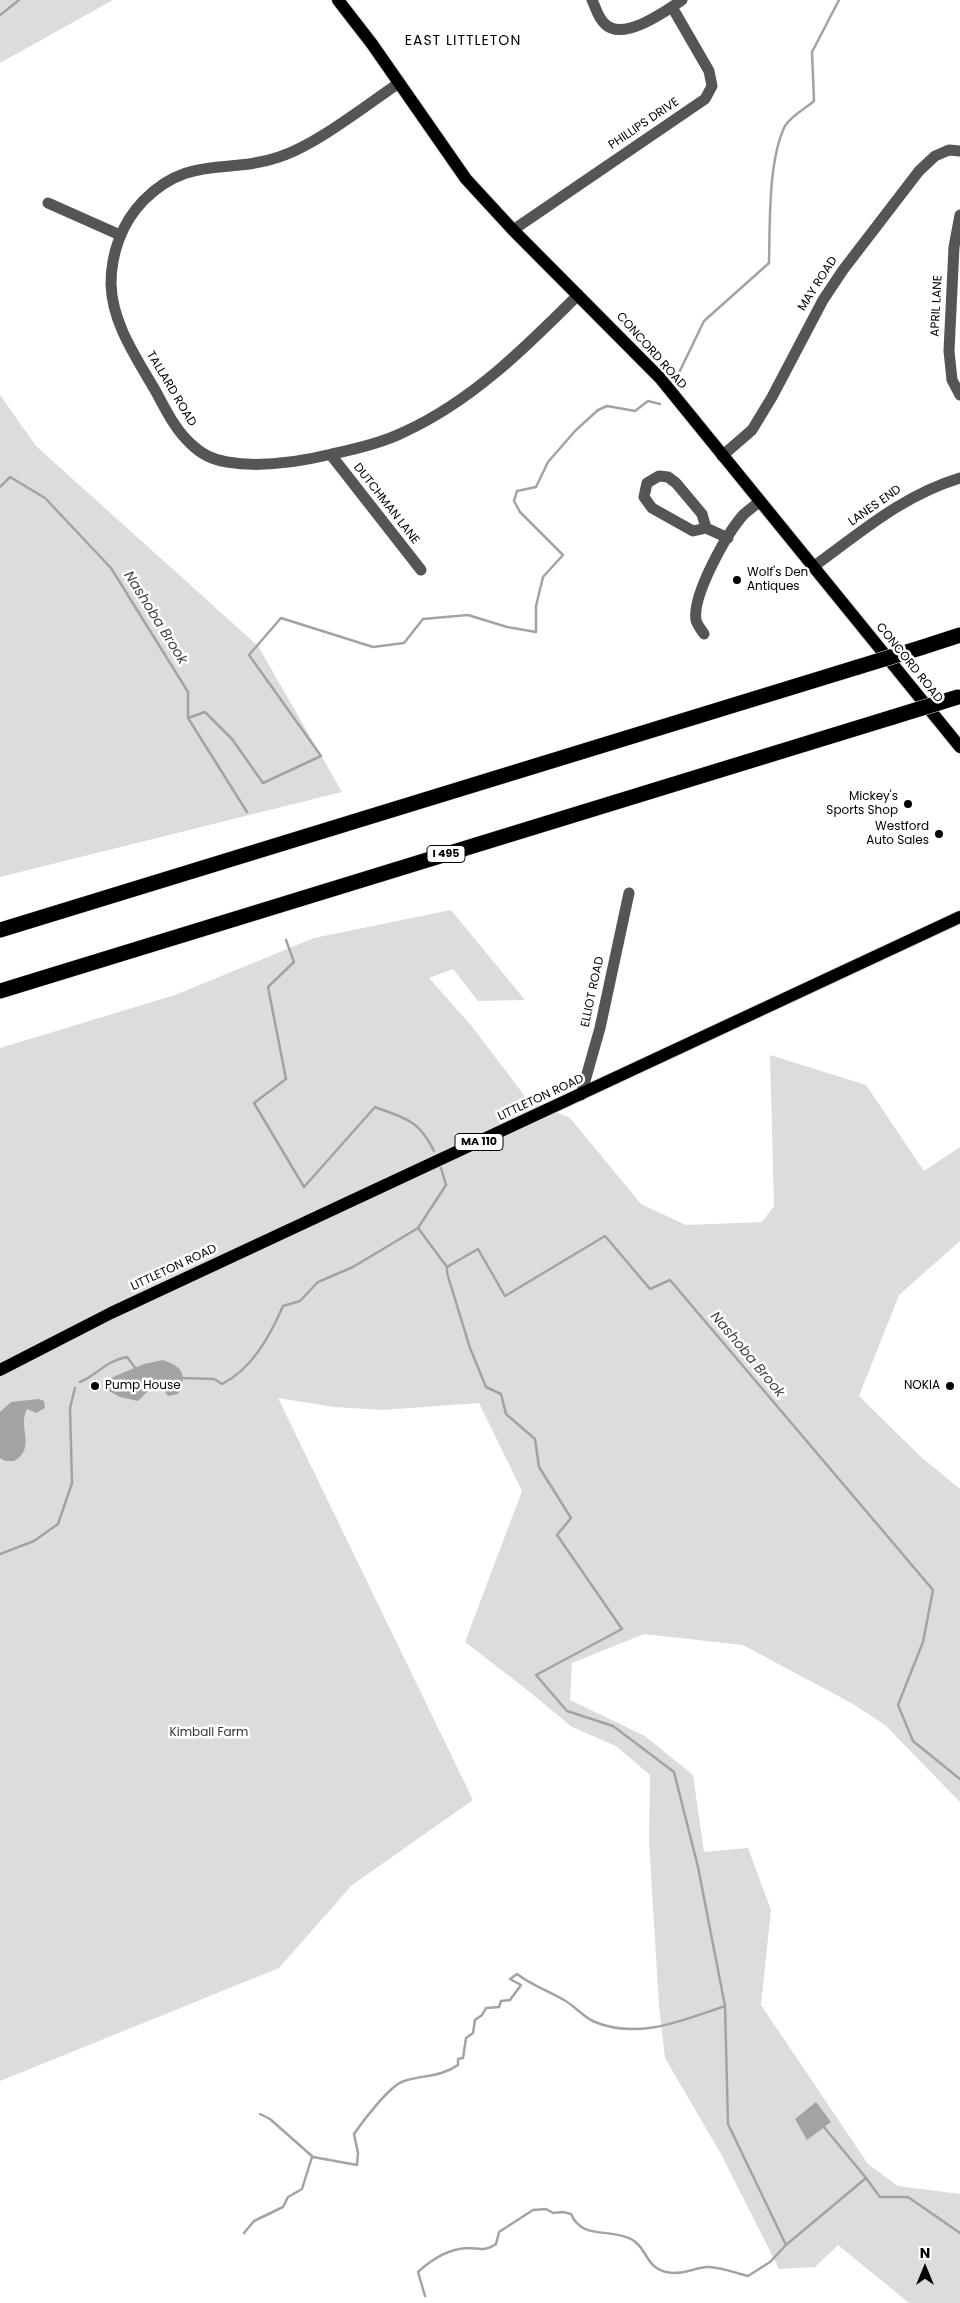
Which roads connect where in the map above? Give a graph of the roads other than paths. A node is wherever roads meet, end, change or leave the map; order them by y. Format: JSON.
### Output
{"nodes":[{"id":1,"x":338,"y":0,"type":"edge"},
{"id":2,"x":592,"y":0,"type":"edge"},
{"id":3,"x":682,"y":0,"type":"edge"},
{"id":4,"x":672,"y":7,"type":"junction"},
{"id":5,"x":399,"y":83,"type":"junction"},
{"id":6,"x":960,"y":151,"type":"edge"},
{"id":7,"x":48,"y":203,"type":"dead end"},
{"id":8,"x":960,"y":216,"type":"edge"},
{"id":9,"x":513,"y":230,"type":"junction"},
{"id":10,"x":120,"y":235,"type":"junction"},
{"id":11,"x":578,"y":295,"type":"junction"},
{"id":12,"x":960,"y":395,"type":"edge"},
{"id":13,"x":330,"y":455,"type":"junction"},
{"id":14,"x":722,"y":456,"type":"junction"},
{"id":15,"x":960,"y":478,"type":"edge"},
{"id":16,"x":759,"y":502,"type":"junction"},
{"id":17,"x":706,"y":528,"type":"junction"},
{"id":18,"x":728,"y":538,"type":"junction"},
{"id":19,"x":813,"y":568,"type":"junction"},
{"id":20,"x":421,"y":570,"type":"dead end"},
{"id":21,"x":704,"y":634,"type":"dead end"},
{"id":22,"x":960,"y":635,"type":"edge"},
{"id":23,"x":959,"y":697,"type":"edge"},
{"id":24,"x":960,"y":747,"type":"edge"},
{"id":25,"x":629,"y":893,"type":"dead end"},
{"id":26,"x":960,"y":916,"type":"edge"},
{"id":27,"x":0,"y":930,"type":"edge"},
{"id":28,"x":0,"y":991,"type":"edge"},
{"id":29,"x":581,"y":1095,"type":"junction"},
{"id":30,"x":0,"y":1370,"type":"edge"}],
"edges":[{"from":1,"to":5,"type":"main road","name":"CONCORD ROAD"},
{"from":2,"to":4,"type":"street"},
{"from":3,"to":4,"type":"street"},
{"from":4,"to":9,"type":"street","name":"PHILLIPS DRIVE"},
{"from":5,"to":9,"type":"main road","name":"CONCORD ROAD"},
{"from":5,"to":10,"type":"street","name":"TALLARD ROAD"},
{"from":6,"to":14,"type":"street","name":"MAY ROAD"},
{"from":7,"to":10,"type":"street"},
{"from":8,"to":12,"type":"street","name":"APRIL LANE"},
{"from":9,"to":11,"type":"main road","name":"CONCORD ROAD"},
{"from":10,"to":13,"type":"street","name":"TALLARD ROAD"},
{"from":11,"to":13,"type":"street","name":"TALLARD ROAD"},
{"from":11,"to":14,"type":"main road","name":"CONCORD ROAD"},
{"from":13,"to":20,"type":"street","name":"DUTCHMAN LANE"},
{"from":14,"to":16,"type":"main road","name":"CONCORD ROAD"},
{"from":15,"to":19,"type":"street","name":"LANES END"},
{"from":16,"to":18,"type":"street"},
{"from":16,"to":19,"type":"main road","name":"CONCORD ROAD"},
{"from":17,"to":17,"type":"street"},
{"from":17,"to":18,"type":"street"},
{"from":18,"to":21,"type":"street"},
{"from":19,"to":24,"type":"main road","name":"CONCORD ROAD"},
{"from":22,"to":27,"type":"highway","bridge":true},
{"from":23,"to":28,"type":"highway","number":"I 495","bridge":true},
{"from":25,"to":29,"type":"street","name":"ELLIOT ROAD"},
{"from":26,"to":29,"type":"main road","name":"LITTLETON ROAD","number":"MA 110"},
{"from":29,"to":30,"type":"main road","name":"LITTLETON ROAD","number":"MA 110"}]}
